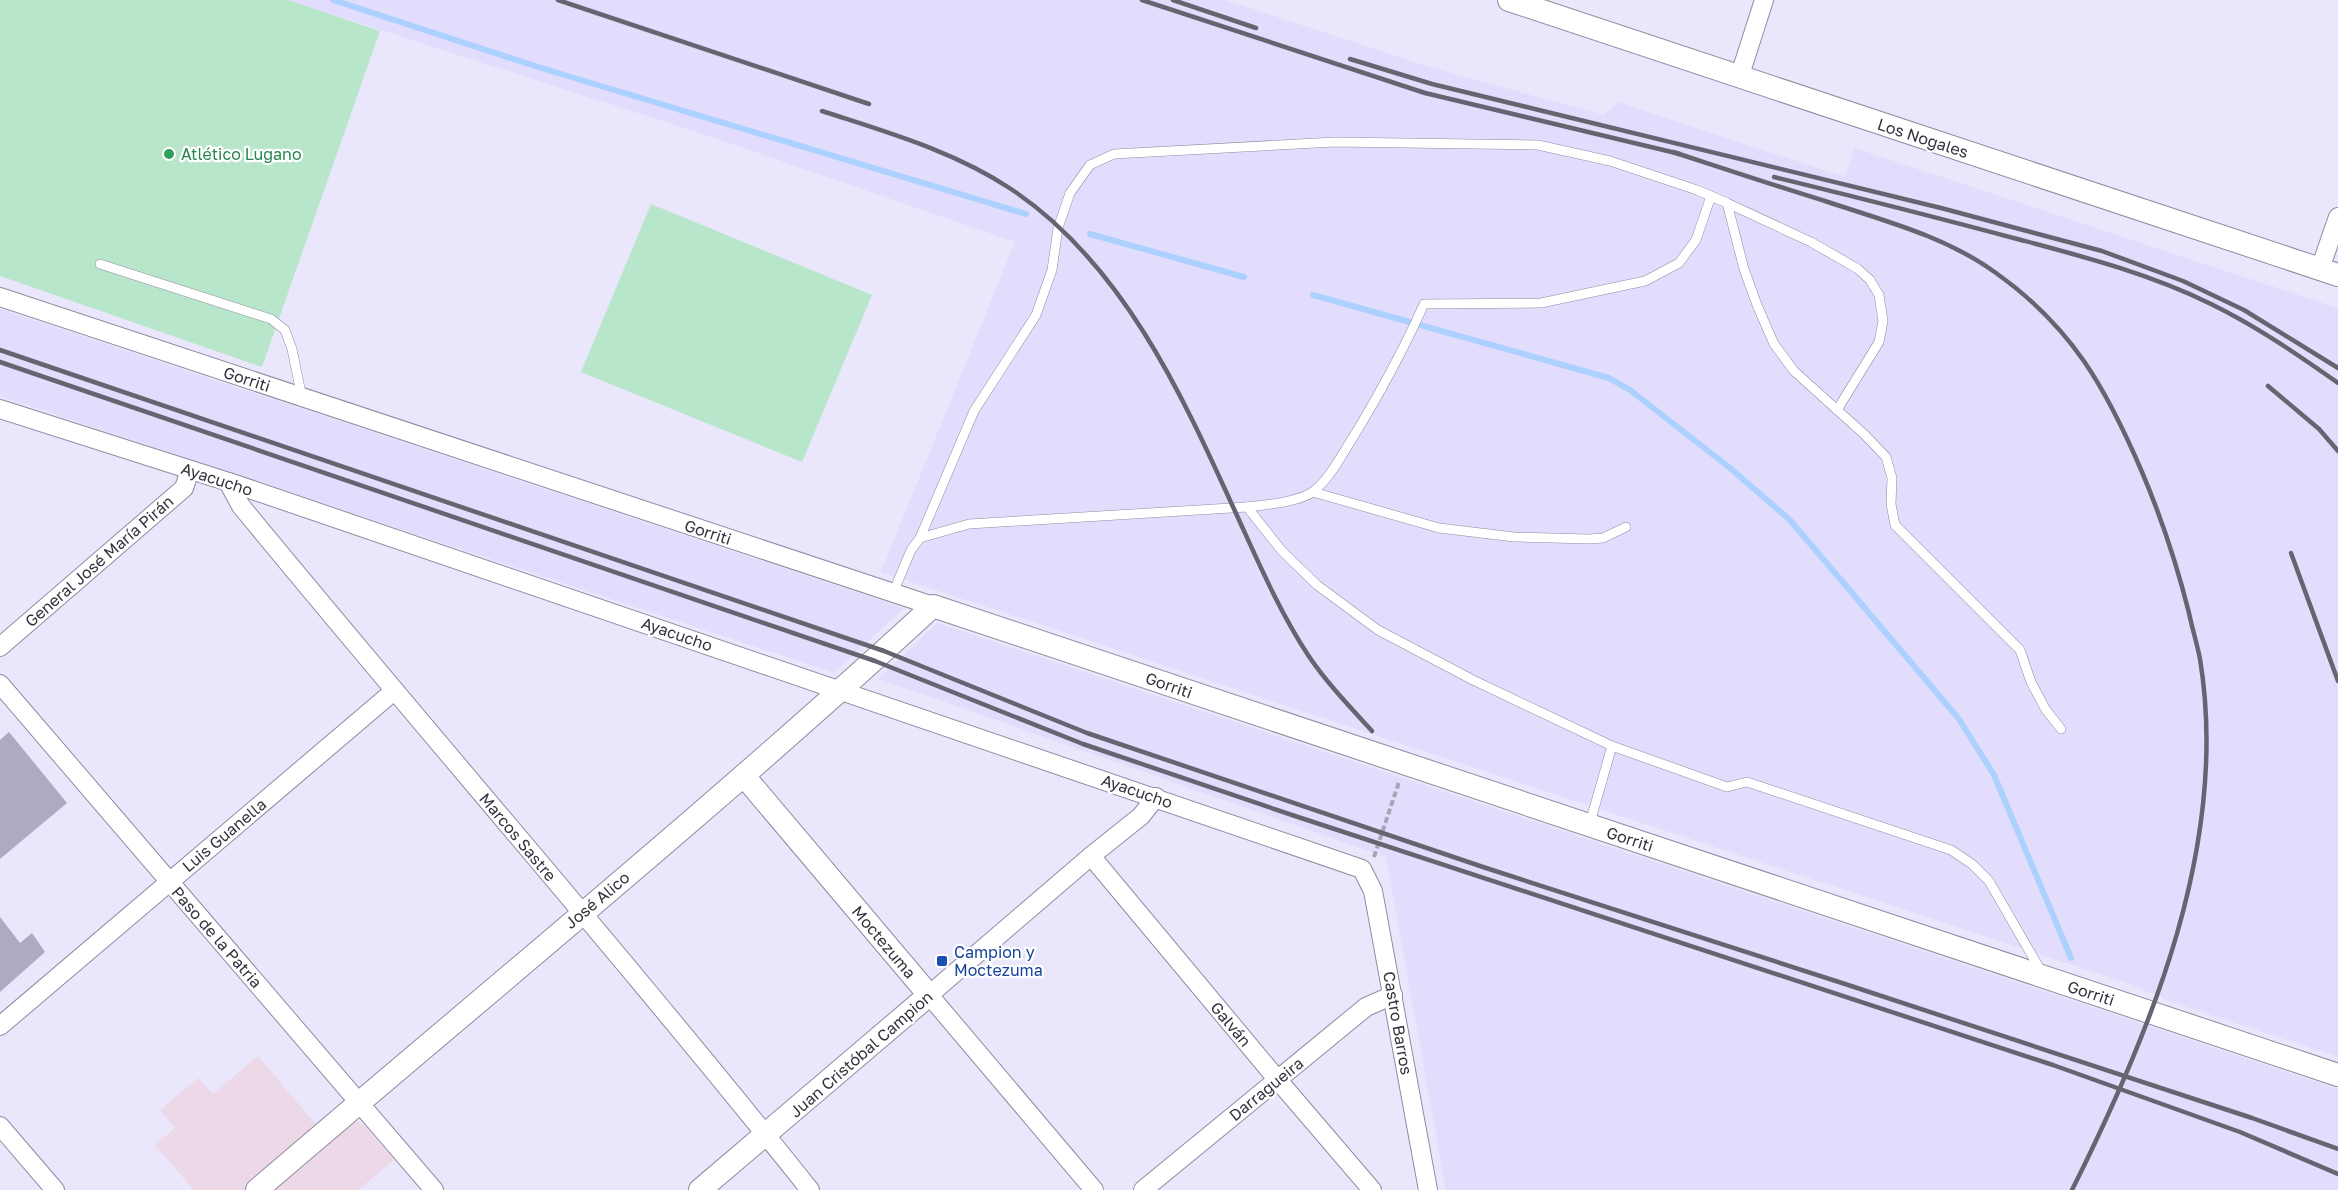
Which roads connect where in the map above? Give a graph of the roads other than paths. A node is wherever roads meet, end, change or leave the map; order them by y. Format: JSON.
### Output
{"nodes":[{"id":1,"x":1509,"y":0,"type":"edge"},
{"id":2,"x":1764,"y":0,"type":"edge"},
{"id":3,"x":1739,"y":78,"type":"junction"},
{"id":4,"x":1712,"y":196,"type":"junction"},
{"id":5,"x":1727,"y":203,"type":"junction"},
{"id":6,"x":2338,"y":217,"type":"edge"},
{"id":7,"x":100,"y":264,"type":"dead end"},
{"id":8,"x":2329,"y":272,"type":"edge"},
{"id":9,"x":0,"y":297,"type":"edge"},
{"id":10,"x":302,"y":398,"type":"junction"},
{"id":11,"x":0,"y":409,"type":"edge"},
{"id":12,"x":1837,"y":410,"type":"junction"},
{"id":13,"x":190,"y":470,"type":"junction"},
{"id":14,"x":228,"y":482,"type":"junction"},
{"id":15,"x":1313,"y":492,"type":"junction"},
{"id":16,"x":1247,"y":507,"type":"junction"},
{"id":17,"x":1626,"y":527,"type":"dead end"},
{"id":18,"x":920,"y":538,"type":"junction"},
{"id":19,"x":893,"y":593,"type":"junction"},
{"id":20,"x":933,"y":606,"type":"junction"},
{"id":21,"x":0,"y":647,"type":"edge"},
{"id":22,"x":0,"y":684,"type":"edge"},
{"id":23,"x":840,"y":690,"type":"junction"},
{"id":24,"x":394,"y":691,"type":"junction"},
{"id":25,"x":2061,"y":729,"type":"dead end"},
{"id":26,"x":1612,"y":746,"type":"junction"},
{"id":27,"x":744,"y":776,"type":"junction"},
{"id":28,"x":1156,"y":797,"type":"junction"},
{"id":29,"x":1589,"y":826,"type":"junction"},
{"id":30,"x":1091,"y":856,"type":"junction"},
{"id":31,"x":1367,"y":876,"type":"joint"},
{"id":32,"x":169,"y":882,"type":"junction"},
{"id":33,"x":582,"y":912,"type":"junction"},
{"id":34,"x":2044,"y":977,"type":"junction"},
{"id":35,"x":929,"y":995,"type":"junction"},
{"id":36,"x":1393,"y":995,"type":"junction"},
{"id":37,"x":0,"y":1026,"type":"edge"},
{"id":38,"x":2338,"y":1075,"type":"edge"},
{"id":39,"x":1277,"y":1079,"type":"junction"},
{"id":40,"x":360,"y":1102,"type":"junction"},
{"id":41,"x":0,"y":1126,"type":"edge"},
{"id":42,"x":766,"y":1135,"type":"junction"},
{"id":43,"x":55,"y":1190,"type":"edge"},
{"id":44,"x":257,"y":1190,"type":"edge"},
{"id":45,"x":434,"y":1190,"type":"edge"},
{"id":46,"x":700,"y":1190,"type":"edge"},
{"id":47,"x":810,"y":1190,"type":"edge"},
{"id":48,"x":1094,"y":1190,"type":"edge"},
{"id":49,"x":1143,"y":1190,"type":"edge"},
{"id":50,"x":1372,"y":1190,"type":"edge"},
{"id":51,"x":1428,"y":1190,"type":"edge"}],
"edges":[{"from":1,"to":3,"type":"street","name":"Los Nogales"},
{"from":2,"to":3,"type":"street"},
{"from":3,"to":8,"type":"street","name":"Los Nogales"},
{"from":4,"to":5,"type":"lane"},
{"from":4,"to":15,"type":"lane"},
{"from":4,"to":18,"type":"lane"},
{"from":5,"to":12,"type":"lane"},
{"from":5,"to":12,"type":"lane"},
{"from":6,"to":8,"type":"street"},
{"from":7,"to":10,"type":"lane"},
{"from":9,"to":10,"type":"street","name":"Gorriti"},
{"from":10,"to":19,"type":"street","name":"Gorriti"},
{"from":11,"to":13,"type":"street","name":"Ayacucho"},
{"from":12,"to":25,"type":"lane"},
{"from":13,"to":14,"type":"street","name":"Ayacucho"},
{"from":13,"to":21,"type":"street","name":"General José María Pirán"},
{"from":14,"to":23,"type":"street","name":"Ayacucho"},
{"from":14,"to":24,"type":"street","name":"Marcos Sastre"},
{"from":15,"to":16,"type":"lane"},
{"from":15,"to":17,"type":"lane"},
{"from":16,"to":18,"type":"lane"},
{"from":16,"to":26,"type":"lane"},
{"from":18,"to":19,"type":"lane"},
{"from":19,"to":20,"type":"street","name":"Gorriti"},
{"from":20,"to":23,"type":"street","name":"José Alico"},
{"from":20,"to":29,"type":"street","name":"Gorriti"},
{"from":22,"to":32,"type":"street","name":"Paso de la Patria"},
{"from":23,"to":27,"type":"street","name":"José Alico"},
{"from":23,"to":28,"type":"street","name":"Ayacucho"},
{"from":24,"to":32,"type":"street","name":"Luis Guanella"},
{"from":24,"to":33,"type":"street","name":"Marcos Sastre"},
{"from":26,"to":29,"type":"lane"},
{"from":26,"to":34,"type":"lane"},
{"from":27,"to":33,"type":"street","name":"José Alico"},
{"from":27,"to":35,"type":"street","name":"Moctezuma"},
{"from":28,"to":30,"type":"street","name":"Juan Cristóbal Campion"},
{"from":28,"to":31,"type":"street","name":"Ayacucho"},
{"from":29,"to":34,"type":"street","name":"Gorriti"},
{"from":30,"to":35,"type":"street","name":"Juan Cristóbal Campion"},
{"from":30,"to":39,"type":"street","name":"Galván"},
{"from":31,"to":36,"type":"street","name":"Castro Barros"},
{"from":32,"to":37,"type":"street","name":"Luis Guanella"},
{"from":32,"to":40,"type":"street","name":"Paso de la Patria"},
{"from":33,"to":40,"type":"street","name":"José Alico"},
{"from":33,"to":42,"type":"street","name":"Marcos Sastre"},
{"from":34,"to":38,"type":"street","name":"Gorriti"},
{"from":35,"to":42,"type":"street","name":"Juan Cristóbal Campion"},
{"from":35,"to":48,"type":"street","name":"Moctezuma"},
{"from":36,"to":39,"type":"street","name":"Darragueira"},
{"from":36,"to":51,"type":"street","name":"Castro Barros"},
{"from":39,"to":49,"type":"street","name":"Darragueira"},
{"from":39,"to":50,"type":"street","name":"Galván"},
{"from":40,"to":44,"type":"street","name":"José Alico"},
{"from":40,"to":45,"type":"street","name":"Paso de la Patria"},
{"from":41,"to":43,"type":"street"},
{"from":42,"to":46,"type":"street","name":"Juan Cristóbal Campion"},
{"from":42,"to":47,"type":"street","name":"Marcos Sastre"}]}
